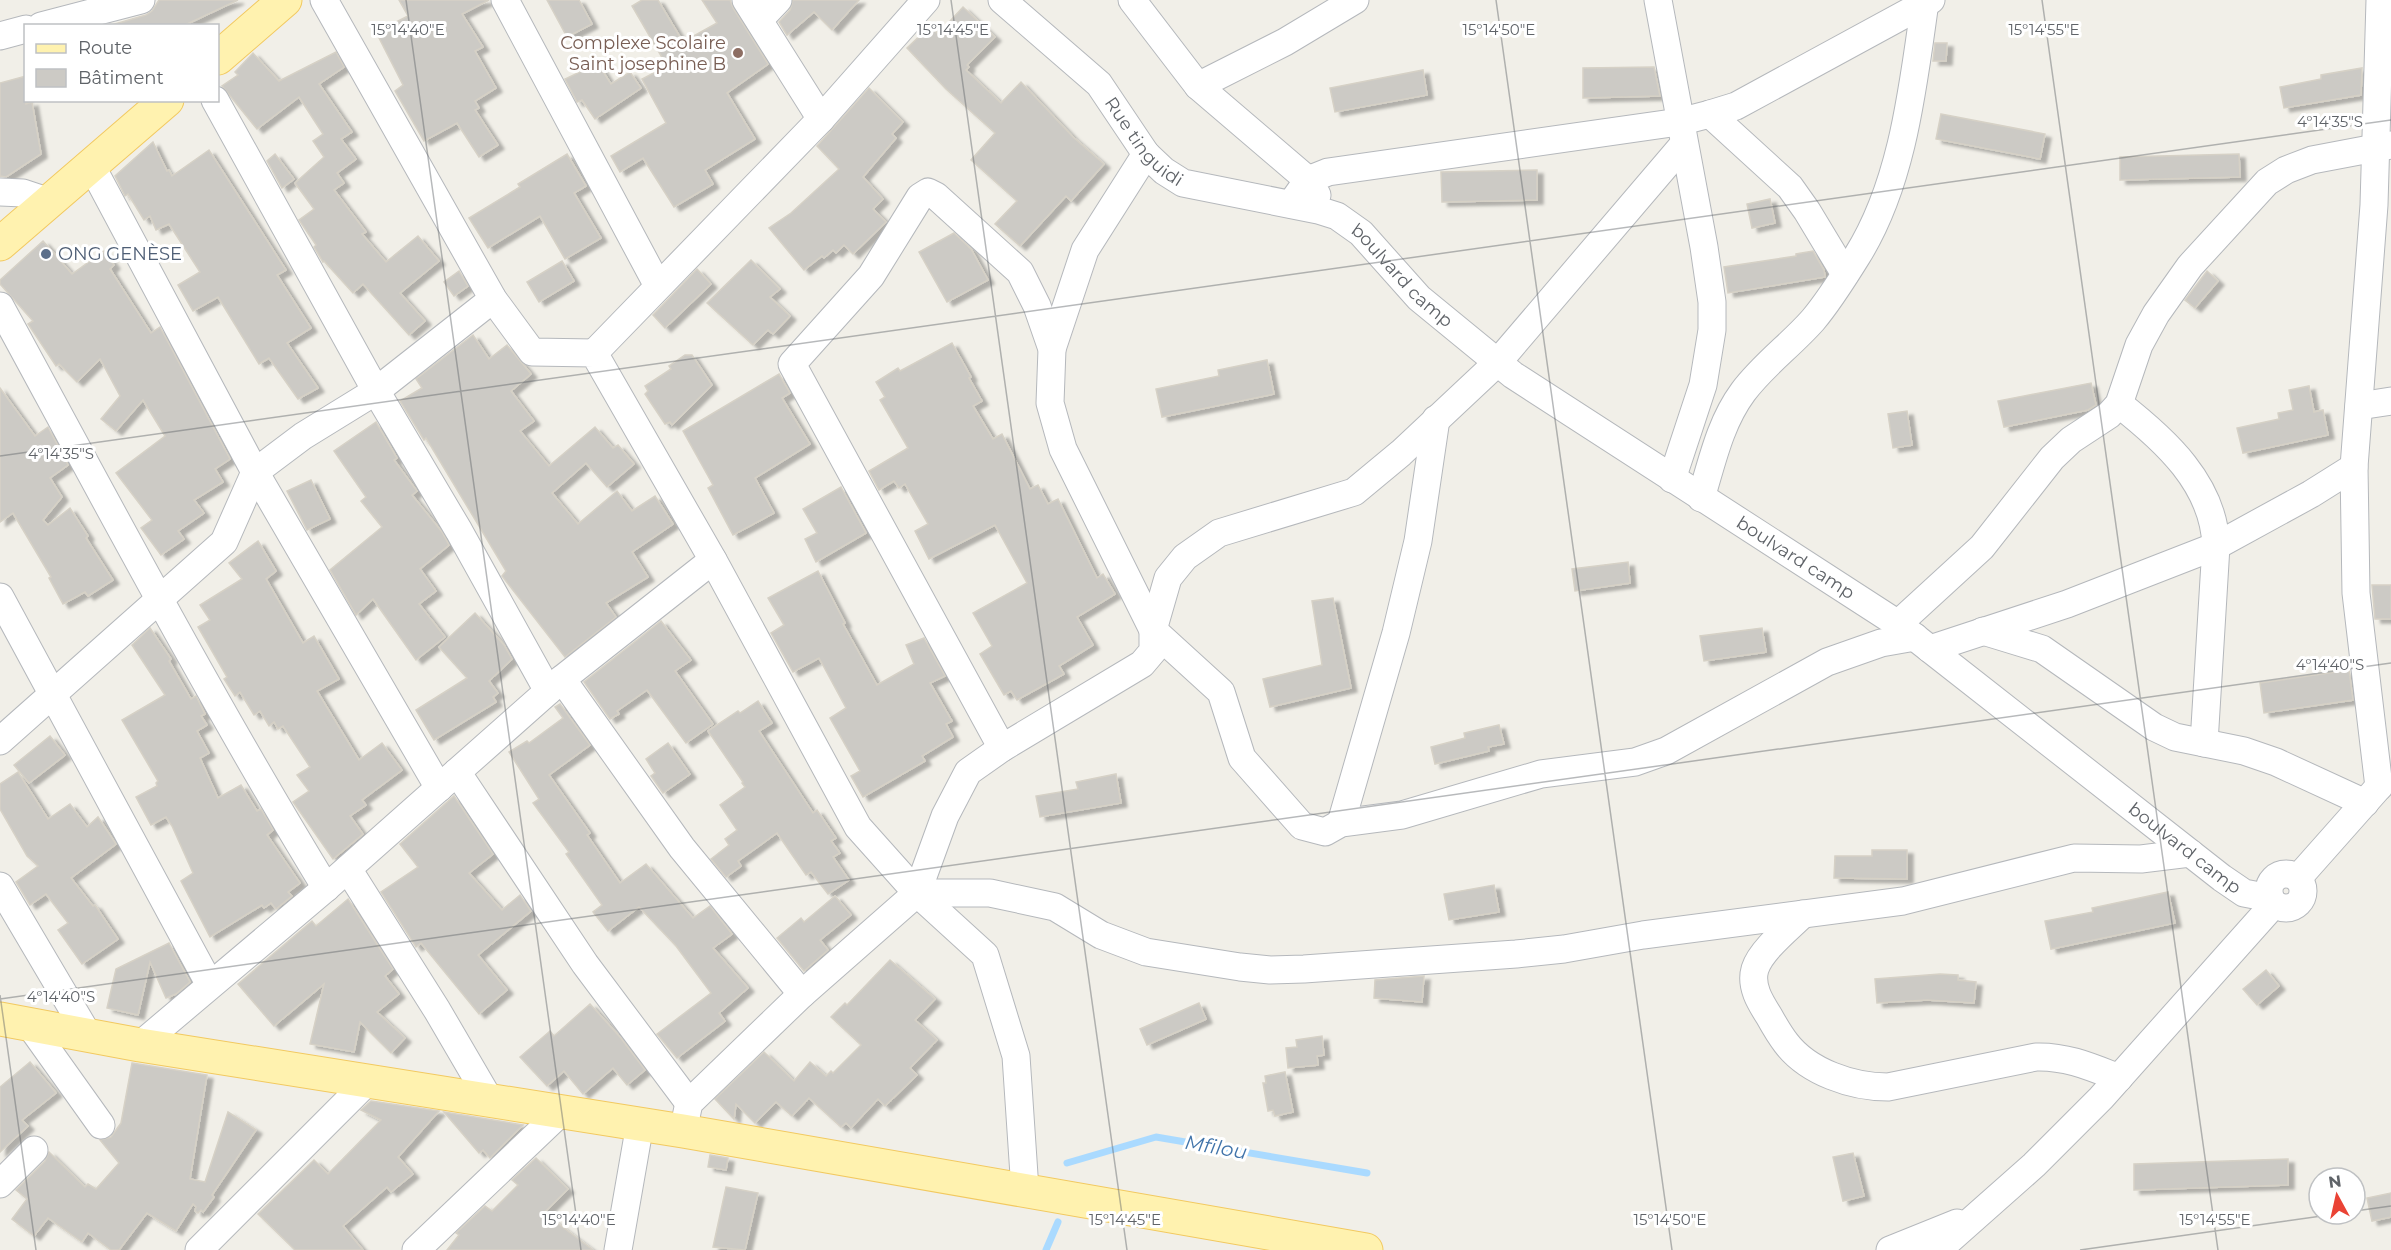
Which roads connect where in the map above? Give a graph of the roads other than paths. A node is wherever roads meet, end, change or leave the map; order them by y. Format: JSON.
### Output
{"nodes":[{"id":1,"x":141,"y":0,"type":"edge"},
{"id":2,"x":324,"y":0,"type":"edge"},
{"id":3,"x":505,"y":0,"type":"edge"},
{"id":4,"x":778,"y":0,"type":"edge"},
{"id":5,"x":926,"y":0,"type":"edge"},
{"id":6,"x":1002,"y":0,"type":"edge"},
{"id":7,"x":1132,"y":0,"type":"edge"},
{"id":8,"x":1355,"y":0,"type":"edge"},
{"id":9,"x":1658,"y":0,"type":"edge"},
{"id":10,"x":2380,"y":0,"type":"edge"},
{"id":11,"x":283,"y":1,"type":"edge"},
{"id":12,"x":1928,"y":1,"type":"edge"},
{"id":13,"x":752,"y":10,"type":"edge"},
{"id":14,"x":1886,"y":11,"type":"edge"},
{"id":15,"x":48,"y":24,"type":"edge"},
{"id":16,"x":24,"y":30,"type":"edge"},
{"id":17,"x":0,"y":36,"type":"edge"},
{"id":18,"x":219,"y":57,"type":"edge"},
{"id":19,"x":1198,"y":86,"type":"junction"},
{"id":20,"x":165,"y":102,"type":"edge"},
{"id":21,"x":216,"y":102,"type":"edge"},
{"id":22,"x":1710,"y":114,"type":"junction"},
{"id":23,"x":821,"y":119,"type":"junction"},
{"id":24,"x":1681,"y":133,"type":"junction"},
{"id":25,"x":2383,"y":147,"type":"edge"},
{"id":26,"x":1146,"y":154,"type":"junction"},
{"id":27,"x":91,"y":165,"type":"junction"},
{"id":28,"x":1308,"y":180,"type":"junction"},
{"id":29,"x":0,"y":192,"type":"edge"},
{"id":30,"x":50,"y":202,"type":"junction"},
{"id":31,"x":1291,"y":204,"type":"junction"},
{"id":32,"x":1326,"y":212,"type":"junction"},
{"id":33,"x":0,"y":244,"type":"edge"},
{"id":34,"x":1845,"y":274,"type":"junction"},
{"id":35,"x":658,"y":286,"type":"junction"},
{"id":36,"x":493,"y":299,"type":"junction"},
{"id":37,"x":0,"y":306,"type":"edge"},
{"id":38,"x":1052,"y":350,"type":"junction"},
{"id":39,"x":594,"y":353,"type":"junction"},
{"id":40,"x":1498,"y":362,"type":"junction"},
{"id":41,"x":376,"y":391,"type":"junction"},
{"id":42,"x":2391,"y":401,"type":"edge"},
{"id":43,"x":2119,"y":404,"type":"junction"},
{"id":44,"x":2359,"y":406,"type":"junction"},
{"id":45,"x":1436,"y":419,"type":"junction"},
{"id":46,"x":2354,"y":467,"type":"junction"},
{"id":47,"x":255,"y":472,"type":"junction"},
{"id":48,"x":1672,"y":479,"type":"junction"},
{"id":49,"x":1701,"y":498,"type":"junction"},
{"id":50,"x":2216,"y":546,"type":"junction"},
{"id":51,"x":713,"y":560,"type":"junction"},
{"id":52,"x":0,"y":597,"type":"edge"},
{"id":53,"x":159,"y":599,"type":"junction"},
{"id":54,"x":1152,"y":630,"type":"junction"},
{"id":55,"x":1983,"y":631,"type":"junction"},
{"id":56,"x":1914,"y":637,"type":"junction"},
{"id":57,"x":555,"y":685,"type":"junction"},
{"id":58,"x":52,"y":693,"type":"junction"},
{"id":59,"x":0,"y":741,"type":"edge"},
{"id":60,"x":2204,"y":743,"type":"junction"},
{"id":61,"x":1002,"y":748,"type":"junction"},
{"id":62,"x":448,"y":780,"type":"junction"},
{"id":63,"x":2378,"y":788,"type":"edge"},
{"id":64,"x":1341,"y":823,"type":"junction"},
{"id":65,"x":2190,"y":853,"type":"junction"},
{"id":66,"x":348,"y":868,"type":"junction"},
{"id":67,"x":0,"y":886,"type":"edge"},
{"id":68,"x":326,"y":888,"type":"junction"},
{"id":69,"x":917,"y":893,"type":"junction"},
{"id":70,"x":2272,"y":901,"type":"junction"},
{"id":71,"x":1803,"y":914,"type":"junction"},
{"id":72,"x":210,"y":985,"type":"junction"},
{"id":73,"x":801,"y":994,"type":"junction"},
{"id":74,"x":15,"y":1022,"type":"edge"},
{"id":75,"x":88,"y":1035,"type":"junction"},
{"id":76,"x":140,"y":1045,"type":"junction"},
{"id":77,"x":2119,"y":1078,"type":"junction"},
{"id":78,"x":368,"y":1081,"type":"junction"},
{"id":79,"x":489,"y":1100,"type":"junction"},
{"id":80,"x":561,"y":1112,"type":"junction"},
{"id":81,"x":686,"y":1117,"type":"junction"},
{"id":82,"x":640,"y":1124,"type":"junction"},
{"id":83,"x":101,"y":1125,"type":"dead end"},
{"id":84,"x":34,"y":1150,"type":"dead end"},
{"id":85,"x":0,"y":1184,"type":"edge"},
{"id":86,"x":1025,"y":1190,"type":"junction"},
{"id":87,"x":1981,"y":1213,"type":"junction"},
{"id":88,"x":1356,"y":1249,"type":"edge"},
{"id":89,"x":199,"y":1250,"type":"edge"},
{"id":90,"x":416,"y":1250,"type":"edge"},
{"id":91,"x":618,"y":1250,"type":"edge"},
{"id":92,"x":1890,"y":1250,"type":"edge"},
{"id":93,"x":1938,"y":1250,"type":"edge"}],
"edges":[{"from":1,"to":15,"type":"street"},
{"from":2,"to":36,"type":"street"},
{"from":3,"to":35,"type":"street"},
{"from":4,"to":13,"type":"street"},
{"from":5,"to":23,"type":"street"},
{"from":6,"to":26,"type":"street","name":"Rue tinguidi"},
{"from":7,"to":19,"type":"street"},
{"from":8,"to":19,"type":"street"},
{"from":9,"to":24,"type":"street"},
{"from":10,"to":25,"type":"street"},
{"from":11,"to":18,"type":"main road"},
{"from":12,"to":14,"type":"street"},
{"from":12,"to":34,"type":"street"},
{"from":13,"to":23,"type":"street"},
{"from":14,"to":22,"type":"street"},
{"from":16,"to":17,"type":"street"},
{"from":19,"to":28,"type":"street"},
{"from":20,"to":27,"type":"main road"},
{"from":21,"to":41,"type":"street"},
{"from":22,"to":24,"type":"street"},
{"from":22,"to":34,"type":"street"},
{"from":23,"to":35,"type":"street"},
{"from":24,"to":28,"type":"street"},
{"from":24,"to":40,"type":"street"},
{"from":24,"to":48,"type":"street"},
{"from":25,"to":43,"type":"street"},
{"from":25,"to":44,"type":"street"},
{"from":26,"to":31,"type":"street","name":"Rue tinguidi"},
{"from":26,"to":38,"type":"street"},
{"from":27,"to":30,"type":"main road"},
{"from":27,"to":47,"type":"street"},
{"from":28,"to":31,"type":"street"},
{"from":28,"to":32,"type":"street"},
{"from":29,"to":30,"type":"street"},
{"from":30,"to":33,"type":"main road"},
{"from":31,"to":32,"type":"street","name":"Rue tinguidi"},
{"from":32,"to":40,"type":"street","name":"boulvard camp"},
{"from":34,"to":49,"type":"street"},
{"from":35,"to":39,"type":"street"},
{"from":36,"to":39,"type":"street"},
{"from":36,"to":41,"type":"street"},
{"from":37,"to":53,"type":"street"},
{"from":38,"to":54,"type":"street"},
{"from":38,"to":61,"type":"street"},
{"from":39,"to":51,"type":"street"},
{"from":40,"to":45,"type":"street"},
{"from":40,"to":48,"type":"street","name":"boulvard camp"},
{"from":41,"to":47,"type":"street"},
{"from":41,"to":57,"type":"street"},
{"from":42,"to":44,"type":"street"},
{"from":43,"to":50,"type":"street"},
{"from":43,"to":56,"type":"street"},
{"from":44,"to":46,"type":"street"},
{"from":45,"to":54,"type":"street"},
{"from":45,"to":64,"type":"street"},
{"from":46,"to":50,"type":"street"},
{"from":46,"to":63,"type":"street"},
{"from":47,"to":53,"type":"street"},
{"from":47,"to":62,"type":"street"},
{"from":48,"to":49,"type":"street","name":"boulvard camp"},
{"from":49,"to":56,"type":"street","name":"boulvard camp"},
{"from":50,"to":55,"type":"street"},
{"from":50,"to":60,"type":"street"},
{"from":51,"to":57,"type":"street"},
{"from":51,"to":69,"type":"street"},
{"from":52,"to":58,"type":"street"},
{"from":53,"to":58,"type":"street"},
{"from":53,"to":68,"type":"street"},
{"from":54,"to":61,"type":"street"},
{"from":54,"to":64,"type":"street"},
{"from":55,"to":56,"type":"street"},
{"from":55,"to":60,"type":"street"},
{"from":56,"to":64,"type":"street"},
{"from":56,"to":65,"type":"street","name":"boulvard camp"},
{"from":57,"to":62,"type":"street"},
{"from":57,"to":73,"type":"street"},
{"from":58,"to":59,"type":"street"},
{"from":58,"to":72,"type":"street"},
{"from":60,"to":63,"type":"street"},
{"from":61,"to":69,"type":"street"},
{"from":62,"to":66,"type":"street"},
{"from":62,"to":81,"type":"street"},
{"from":63,"to":70,"type":"street","name":"boulvard camp"},
{"from":65,"to":70,"type":"street","name":"boulvard camp"},
{"from":65,"to":71,"type":"street"},
{"from":66,"to":68,"type":"street"},
{"from":66,"to":79,"type":"street"},
{"from":67,"to":75,"type":"street"},
{"from":68,"to":72,"type":"street"},
{"from":69,"to":71,"type":"street"},
{"from":69,"to":73,"type":"street"},
{"from":69,"to":86,"type":"street"},
{"from":70,"to":77,"type":"street"},
{"from":71,"to":77,"type":"street"},
{"from":72,"to":76,"type":"street"},
{"from":73,"to":81,"type":"street"},
{"from":74,"to":75,"type":"main road"},
{"from":74,"to":83,"type":"street"},
{"from":75,"to":76,"type":"main road"},
{"from":76,"to":78,"type":"main road"},
{"from":77,"to":87,"type":"street"},
{"from":78,"to":79,"type":"main road"},
{"from":78,"to":89,"type":"street"},
{"from":79,"to":80,"type":"main road"},
{"from":80,"to":82,"type":"main road"},
{"from":80,"to":90,"type":"street"},
{"from":81,"to":82,"type":"main road"},
{"from":81,"to":86,"type":"main road"},
{"from":82,"to":91,"type":"street"},
{"from":84,"to":85,"type":"street"},
{"from":86,"to":88,"type":"main road"},
{"from":87,"to":92,"type":"street"},
{"from":87,"to":93,"type":"street"}]}
